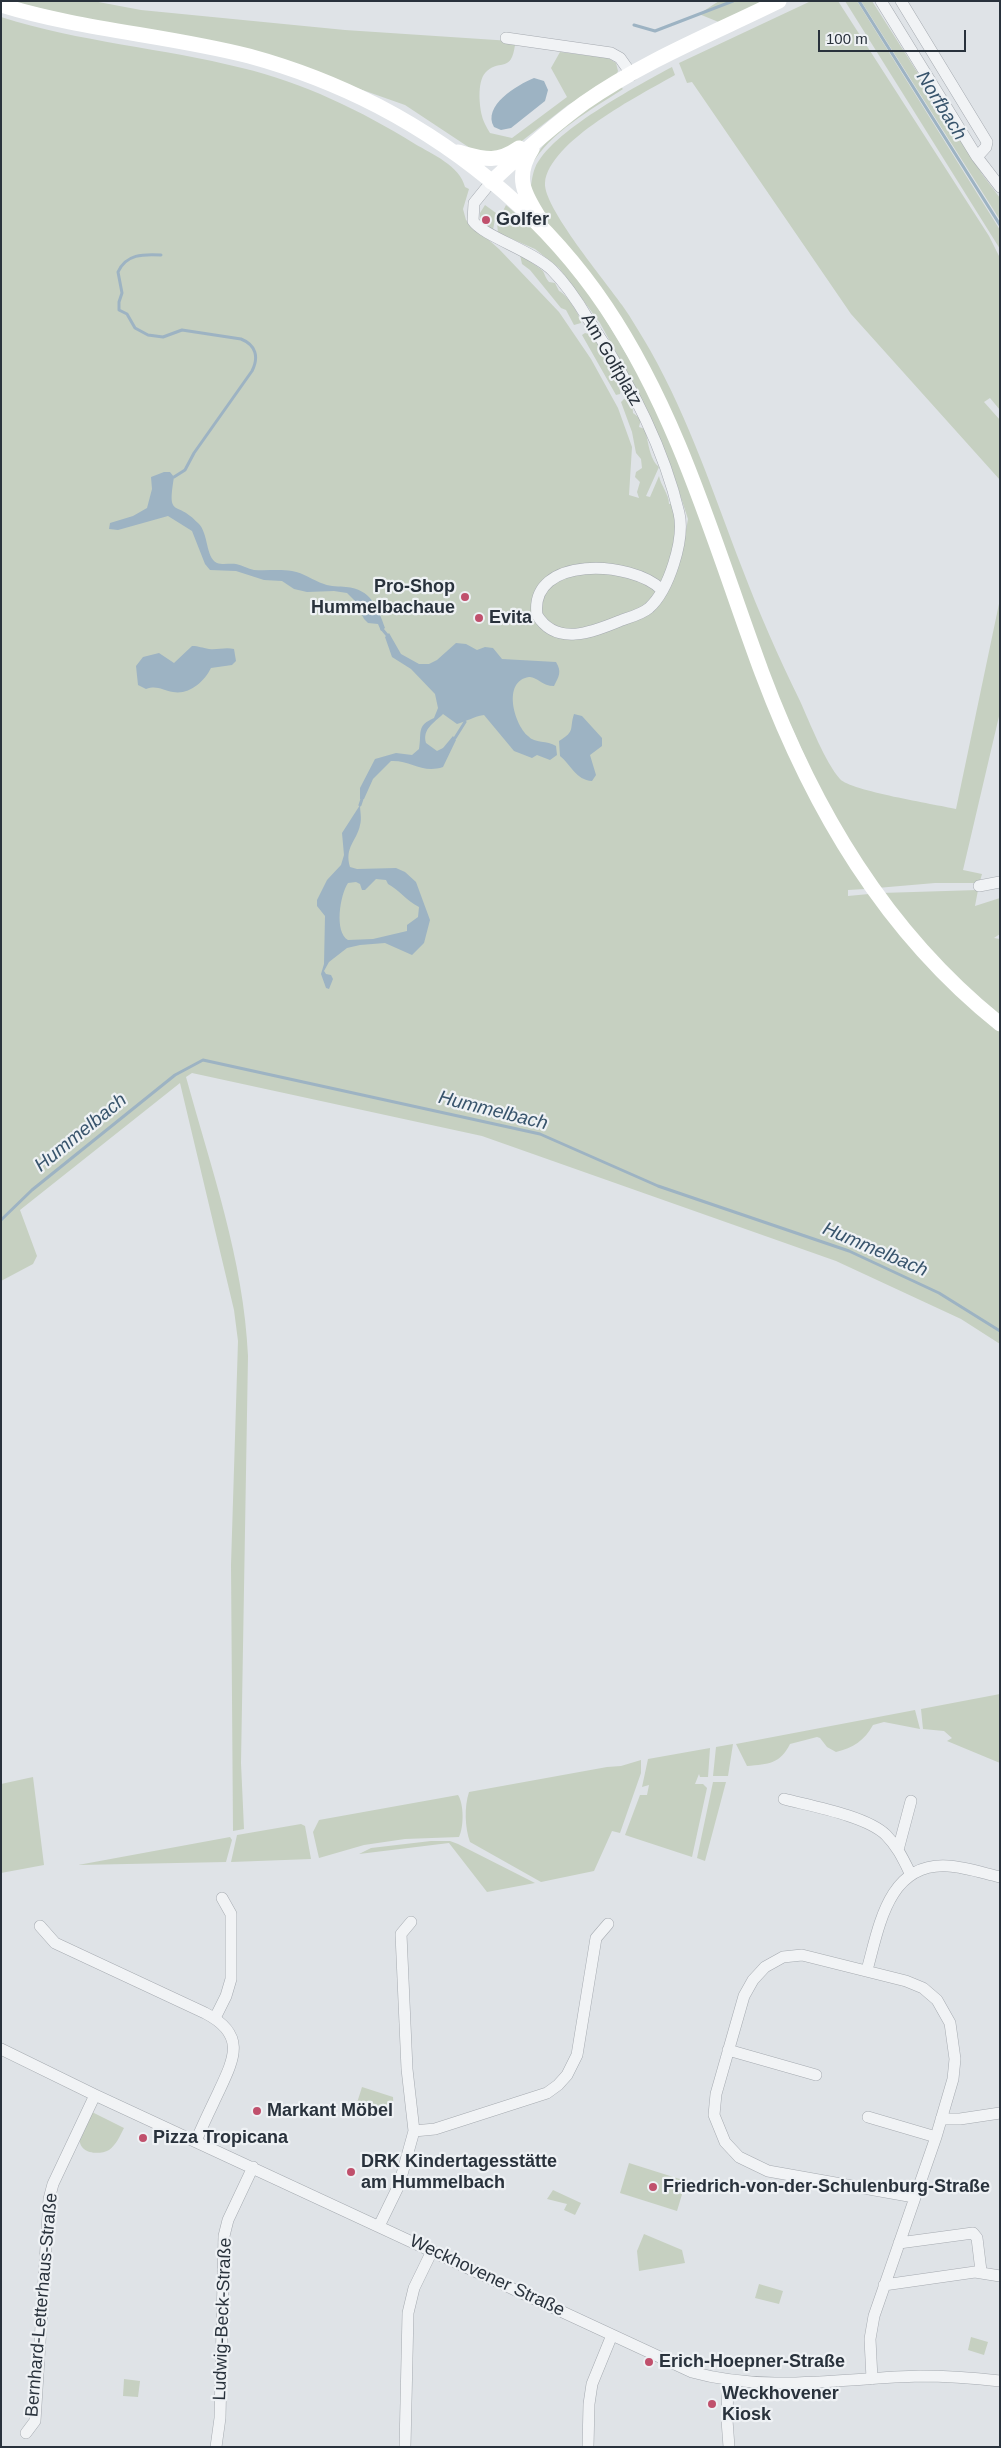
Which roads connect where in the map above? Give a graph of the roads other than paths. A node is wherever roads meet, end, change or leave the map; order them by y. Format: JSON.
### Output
{"nodes":[{"id":1,"x":779,"y":1,"type":"edge"},
{"id":2,"x":881,"y":1,"type":"edge"},
{"id":3,"x":901,"y":1,"type":"edge"},
{"id":4,"x":1,"y":5,"type":"edge"},
{"id":5,"x":506,"y":38,"type":"dead end"},
{"id":6,"x":632,"y":75,"type":"junction"},
{"id":7,"x":538,"y":139,"type":"junction"},
{"id":8,"x":453,"y":151,"type":"junction"},
{"id":9,"x":977,"y":157,"type":"junction"},
{"id":10,"x":491,"y":182,"type":"junction"},
{"id":11,"x":1000,"y":187,"type":"edge"},
{"id":12,"x":555,"y":241,"type":"junction"},
{"id":13,"x":662,"y":590,"type":"junction"},
{"id":14,"x":1000,"y":882,"type":"edge"},
{"id":15,"x":979,"y":886,"type":"dead end"},
{"id":16,"x":1000,"y":1024,"type":"edge"},
{"id":17,"x":784,"y":1799,"type":"dead end"},
{"id":18,"x":911,"y":1801,"type":"dead end"},
{"id":19,"x":898,"y":1850,"type":"junction"},
{"id":20,"x":911,"y":1875,"type":"junction"},
{"id":21,"x":1000,"y":1878,"type":"edge"},
{"id":22,"x":222,"y":1898,"type":"dead end"},
{"id":23,"x":411,"y":1922,"type":"dead end"},
{"id":24,"x":608,"y":1924,"type":"dead end"},
{"id":25,"x":40,"y":1926,"type":"dead end"},
{"id":26,"x":867,"y":1970,"type":"junction"},
{"id":27,"x":215,"y":2018,"type":"junction"},
{"id":28,"x":1,"y":2049,"type":"edge"},
{"id":29,"x":728,"y":2050,"type":"junction"},
{"id":30,"x":816,"y":2074,"type":"dead end"},
{"id":31,"x":95,"y":2095,"type":"junction"},
{"id":32,"x":1000,"y":2113,"type":"edge"},
{"id":33,"x":868,"y":2117,"type":"dead end"},
{"id":34,"x":941,"y":2119,"type":"junction"},
{"id":35,"x":414,"y":2130,"type":"junction"},
{"id":36,"x":936,"y":2137,"type":"junction"},
{"id":37,"x":196,"y":2141,"type":"junction"},
{"id":38,"x":252,"y":2167,"type":"junction"},
{"id":39,"x":914,"y":2197,"type":"junction"},
{"id":40,"x":380,"y":2226,"type":"junction"},
{"id":41,"x":899,"y":2243,"type":"junction"},
{"id":42,"x":432,"y":2251,"type":"junction"},
{"id":43,"x":981,"y":2271,"type":"junction"},
{"id":44,"x":1000,"y":2276,"type":"edge"},
{"id":45,"x":884,"y":2285,"type":"junction"},
{"id":46,"x":612,"y":2335,"type":"junction"},
{"id":47,"x":872,"y":2379,"type":"junction"},
{"id":48,"x":728,"y":2380,"type":"junction"},
{"id":49,"x":1000,"y":2381,"type":"edge"},
{"id":50,"x":26,"y":2433,"type":"dead end"},
{"id":51,"x":216,"y":2447,"type":"edge"},
{"id":52,"x":405,"y":2447,"type":"edge"},
{"id":53,"x":588,"y":2447,"type":"edge"},
{"id":54,"x":729,"y":2447,"type":"edge"}],
"edges":[{"from":1,"to":6,"type":"main road"},
{"from":2,"to":9,"type":"street"},
{"from":3,"to":9,"type":"street"},
{"from":4,"to":8,"type":"main road"},
{"from":5,"to":6,"type":"street"},
{"from":6,"to":7,"type":"main road"},
{"from":7,"to":8,"type":"main road"},
{"from":7,"to":10,"type":"main road"},
{"from":7,"to":12,"type":"main road"},
{"from":8,"to":10,"type":"main road"},
{"from":9,"to":11,"type":"street"},
{"from":10,"to":12,"type":"main road"},
{"from":10,"to":13,"type":"street","name":"Am Golfplatz"},
{"from":12,"to":16,"type":"main road"},
{"from":13,"to":13,"type":"street","name":"Am Golfplatz"},
{"from":14,"to":15,"type":"street"},
{"from":17,"to":19,"type":"street"},
{"from":18,"to":19,"type":"street"},
{"from":19,"to":20,"type":"street"},
{"from":20,"to":21,"type":"street"},
{"from":20,"to":26,"type":"street"},
{"from":22,"to":27,"type":"street"},
{"from":23,"to":35,"type":"street"},
{"from":24,"to":35,"type":"street"},
{"from":25,"to":27,"type":"street"},
{"from":26,"to":29,"type":"street"},
{"from":26,"to":34,"type":"street"},
{"from":27,"to":37,"type":"street"},
{"from":28,"to":31,"type":"street","name":"Weckhovener Straße"},
{"from":29,"to":30,"type":"street"},
{"from":29,"to":39,"type":"street"},
{"from":31,"to":37,"type":"street","name":"Weckhovener Straße"},
{"from":31,"to":50,"type":"street","name":"Bernhard-Letterhaus-Straße"},
{"from":32,"to":34,"type":"street"},
{"from":33,"to":36,"type":"street"},
{"from":34,"to":36,"type":"street"},
{"from":35,"to":40,"type":"street"},
{"from":36,"to":39,"type":"street"},
{"from":37,"to":38,"type":"street","name":"Weckhovener Straße"},
{"from":38,"to":40,"type":"street","name":"Weckhovener Straße"},
{"from":38,"to":51,"type":"street","name":"Ludwig-Beck-Straße"},
{"from":39,"to":41,"type":"street"},
{"from":40,"to":42,"type":"street","name":"Weckhovener Straße"},
{"from":41,"to":43,"type":"street"},
{"from":41,"to":45,"type":"street"},
{"from":42,"to":46,"type":"street","name":"Weckhovener Straße"},
{"from":42,"to":52,"type":"street"},
{"from":43,"to":44,"type":"street"},
{"from":43,"to":45,"type":"street"},
{"from":45,"to":47,"type":"street"},
{"from":46,"to":48,"type":"street","name":"Weckhovener Straße"},
{"from":46,"to":53,"type":"street"},
{"from":47,"to":48,"type":"street","name":"Weckhovener Straße"},
{"from":47,"to":49,"type":"street","name":"Weckhovener Straße"},
{"from":48,"to":54,"type":"street"}]}
